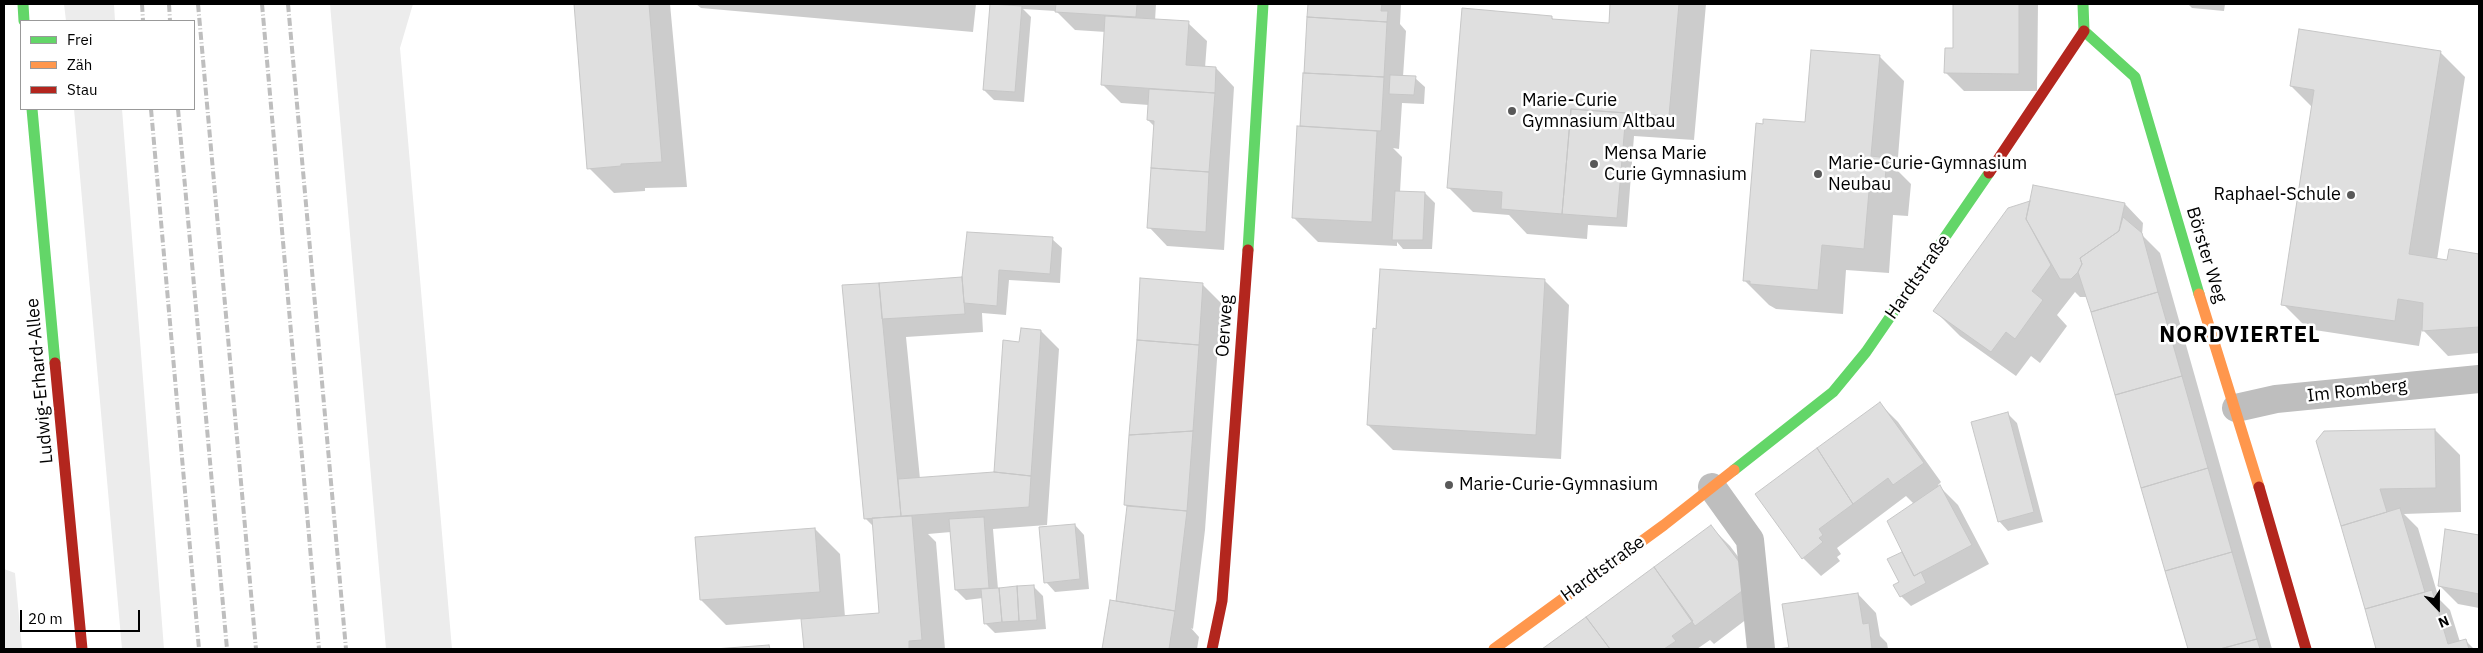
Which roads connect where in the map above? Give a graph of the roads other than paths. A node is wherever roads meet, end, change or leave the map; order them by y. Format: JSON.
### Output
{"nodes":[{"id":1,"x":22,"y":4,"type":"edge"},
{"id":2,"x":1263,"y":4,"type":"edge"},
{"id":3,"x":2083,"y":4,"type":"edge"},
{"id":4,"x":24,"y":20,"type":"edge"},
{"id":5,"x":2084,"y":30,"type":"junction"},
{"id":6,"x":32,"y":110,"type":"edge"},
{"id":7,"x":2479,"y":379,"type":"edge"},
{"id":8,"x":2236,"y":408,"type":"junction"},
{"id":9,"x":1712,"y":487,"type":"junction"},
{"id":10,"x":82,"y":649,"type":"edge"},
{"id":11,"x":1212,"y":649,"type":"edge"},
{"id":12,"x":1494,"y":649,"type":"edge"},
{"id":13,"x":1761,"y":649,"type":"edge"},
{"id":14,"x":2306,"y":649,"type":"edge"}],
"edges":[{"from":1,"to":4,"type":"street"},
{"from":2,"to":11,"type":"street","name":"Oerweg"},
{"from":3,"to":5,"type":"street"},
{"from":5,"to":8,"type":"street","name":"Börster Weg"},
{"from":5,"to":9,"type":"street","name":"Hardtstraße"},
{"from":6,"to":10,"type":"street","name":"Ludwig-Erhard-Allee"},
{"from":7,"to":8,"type":"street","name":"Im Romberg"},
{"from":8,"to":14,"type":"street","name":"Börster Weg"},
{"from":9,"to":12,"type":"street","name":"Hardtstraße"},
{"from":9,"to":13,"type":"street"}]}
